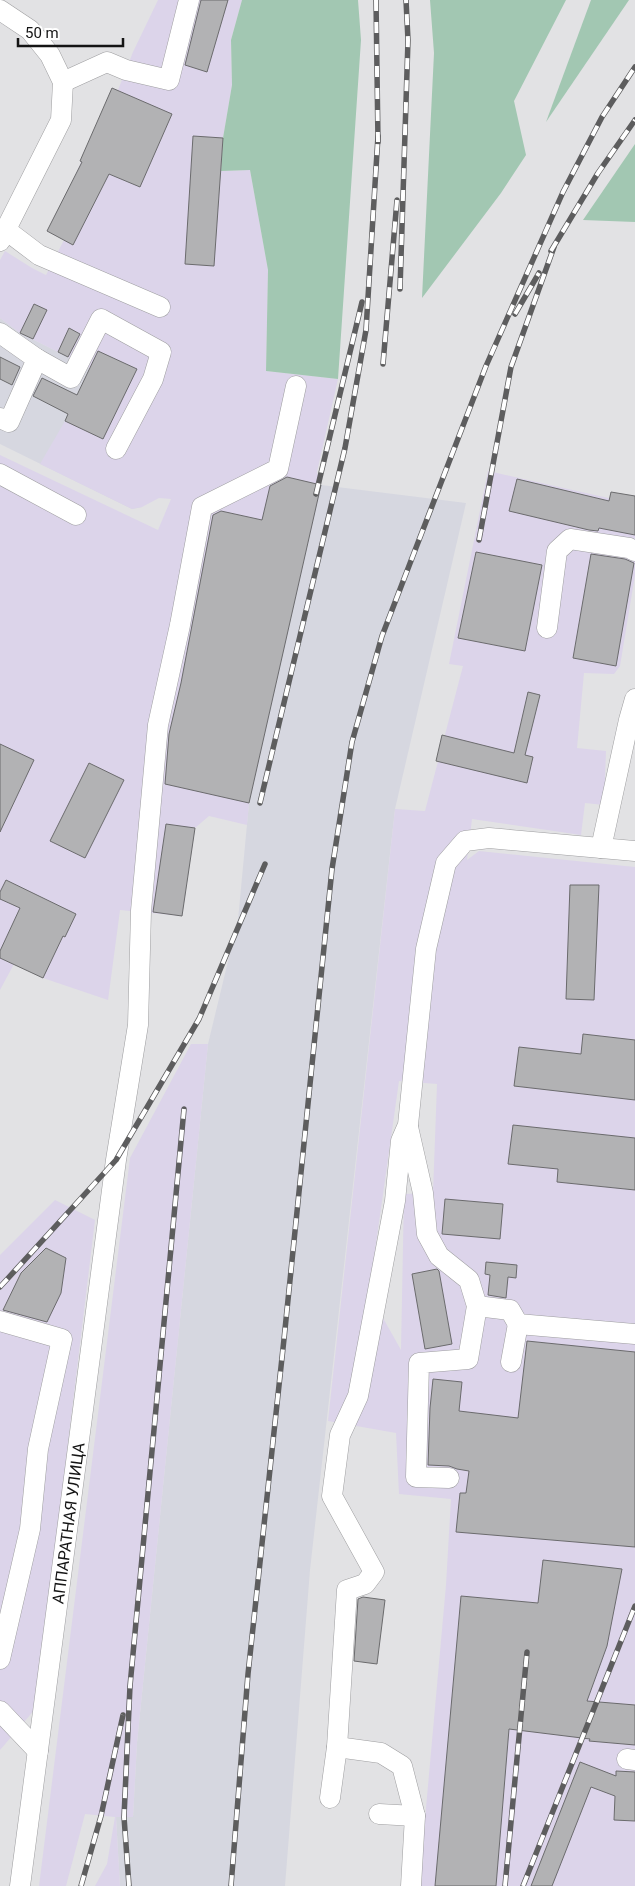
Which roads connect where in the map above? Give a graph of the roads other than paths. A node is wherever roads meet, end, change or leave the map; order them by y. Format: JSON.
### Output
{"nodes":[{"id":1,"x":189,"y":0,"type":"edge"},
{"id":2,"x":0,"y":10,"type":"edge"},
{"id":3,"x":63,"y":82,"type":"junction"},
{"id":4,"x":3,"y":236,"type":"edge"},
{"id":5,"x":160,"y":307,"type":"dead end"},
{"id":6,"x":0,"y":333,"type":"edge"},
{"id":7,"x":37,"y":360,"type":"junction"},
{"id":8,"x":296,"y":386,"type":"dead end"},
{"id":9,"x":0,"y":418,"type":"edge"},
{"id":10,"x":116,"y":449,"type":"dead end"},
{"id":11,"x":0,"y":474,"type":"edge"},
{"id":12,"x":76,"y":515,"type":"dead end"},
{"id":13,"x":635,"y":551,"type":"edge"},
{"id":14,"x":547,"y":628,"type":"dead end"},
{"id":15,"x":635,"y":699,"type":"edge"},
{"id":16,"x":601,"y":848,"type":"junction"},
{"id":17,"x":635,"y":851,"type":"edge"},
{"id":18,"x":408,"y":1125,"type":"junction"},
{"id":19,"x":477,"y":1306,"type":"junction"},
{"id":20,"x":0,"y":1321,"type":"edge"},
{"id":21,"x":518,"y":1324,"type":"junction"},
{"id":22,"x":635,"y":1334,"type":"edge"},
{"id":23,"x":510,"y":1362,"type":"dead end"},
{"id":24,"x":449,"y":1478,"type":"dead end"},
{"id":25,"x":0,"y":1659,"type":"edge"},
{"id":26,"x":0,"y":1711,"type":"edge"},
{"id":27,"x":337,"y":1747,"type":"junction"},
{"id":28,"x":38,"y":1751,"type":"junction"},
{"id":29,"x":330,"y":1798,"type":"dead end"},
{"id":30,"x":379,"y":1814,"type":"dead end"},
{"id":31,"x":415,"y":1816,"type":"junction"},
{"id":32,"x":20,"y":1886,"type":"edge"},
{"id":33,"x":411,"y":1886,"type":"edge"}],
"edges":[{"from":1,"to":3,"type":"street"},
{"from":2,"to":3,"type":"street"},
{"from":3,"to":4,"type":"street"},
{"from":4,"to":5,"type":"street"},
{"from":6,"to":7,"type":"street"},
{"from":7,"to":9,"type":"street"},
{"from":7,"to":10,"type":"street"},
{"from":8,"to":28,"type":"street","name":"АППАРАТНАЯ УЛИЦА"},
{"from":11,"to":12,"type":"street"},
{"from":13,"to":14,"type":"street"},
{"from":15,"to":16,"type":"street"},
{"from":16,"to":17,"type":"street"},
{"from":16,"to":18,"type":"street"},
{"from":18,"to":19,"type":"street"},
{"from":18,"to":27,"type":"street"},
{"from":19,"to":21,"type":"street"},
{"from":19,"to":24,"type":"street"},
{"from":20,"to":25,"type":"street"},
{"from":21,"to":22,"type":"street"},
{"from":21,"to":23,"type":"street"},
{"from":26,"to":28,"type":"street"},
{"from":27,"to":29,"type":"street"},
{"from":27,"to":31,"type":"street"},
{"from":28,"to":32,"type":"street","name":"АППАРАТНАЯ УЛИЦА"},
{"from":30,"to":31,"type":"street"},
{"from":31,"to":33,"type":"street"}]}
